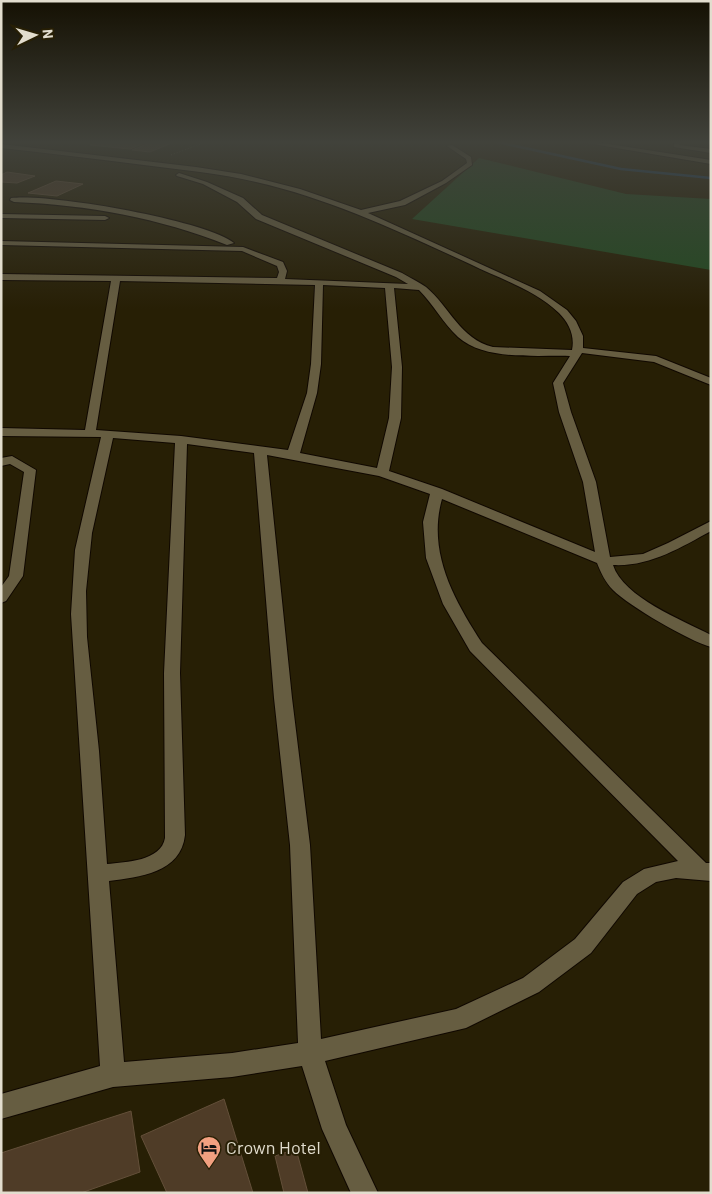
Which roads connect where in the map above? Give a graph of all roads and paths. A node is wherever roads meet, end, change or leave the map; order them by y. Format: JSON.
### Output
{"nodes":[{"id":1,"x":235,"y":198,"type":"edge"},
{"id":2,"x":322,"y":198,"type":"edge"},
{"id":3,"x":411,"y":198,"type":"edge"},
{"id":4,"x":10,"y":201,"type":"dead end"},
{"id":5,"x":363,"y":212,"type":"junction"},
{"id":6,"x":1,"y":216,"type":"edge"},
{"id":7,"x":150,"y":219,"type":"junction"},
{"id":8,"x":1,"y":243,"type":"edge"},
{"id":9,"x":243,"y":249,"type":"junction"},
{"id":10,"x":1,"y":277,"type":"edge"},
{"id":11,"x":116,"y":280,"type":"junction"},
{"id":12,"x":280,"y":282,"type":"junction"},
{"id":13,"x":319,"y":282,"type":"junction"},
{"id":14,"x":389,"y":285,"type":"junction"},
{"id":15,"x":421,"y":287,"type":"junction"},
{"id":16,"x":578,"y":351,"type":"junction"},
{"id":17,"x":711,"y":382,"type":"edge"},
{"id":18,"x":1,"y":432,"type":"edge"},
{"id":19,"x":99,"y":434,"type":"junction"},
{"id":20,"x":181,"y":440,"type":"junction"},
{"id":21,"x":260,"y":450,"type":"junction"},
{"id":22,"x":293,"y":455,"type":"junction"},
{"id":23,"x":1,"y":462,"type":"edge"},
{"id":24,"x":382,"y":473,"type":"junction"},
{"id":25,"x":437,"y":492,"type":"junction"},
{"id":26,"x":711,"y":525,"type":"edge"},
{"id":27,"x":605,"y":561,"type":"junction"},
{"id":28,"x":1,"y":598,"type":"edge"},
{"id":29,"x":711,"y":642,"type":"edge"},
{"id":30,"x":705,"y":871,"type":"edge"},
{"id":31,"x":98,"y":874,"type":"junction"},
{"id":32,"x":310,"y":1053,"type":"junction"},
{"id":33,"x":113,"y":1075,"type":"junction"},
{"id":34,"x":1,"y":1107,"type":"edge"},
{"id":35,"x":365,"y":1193,"type":"edge"}],
"edges":[{"from":1,"to":15,"type":"street"},
{"from":2,"to":5,"type":"street"},
{"from":3,"to":5,"type":"street"},
{"from":4,"to":7,"type":"street"},
{"from":5,"to":16,"type":"street"},
{"from":6,"to":7,"type":"street"},
{"from":7,"to":9,"type":"street"},
{"from":8,"to":9,"type":"street"},
{"from":9,"to":12,"type":"street"},
{"from":10,"to":11,"type":"street"},
{"from":11,"to":12,"type":"street"},
{"from":11,"to":19,"type":"street"},
{"from":12,"to":13,"type":"street"},
{"from":13,"to":14,"type":"street"},
{"from":13,"to":22,"type":"street"},
{"from":14,"to":15,"type":"street"},
{"from":14,"to":24,"type":"street"},
{"from":15,"to":16,"type":"street"},
{"from":16,"to":17,"type":"street"},
{"from":16,"to":27,"type":"street"},
{"from":18,"to":19,"type":"street"},
{"from":19,"to":20,"type":"street"},
{"from":19,"to":31,"type":"street"},
{"from":20,"to":21,"type":"street"},
{"from":20,"to":31,"type":"street"},
{"from":21,"to":22,"type":"street"},
{"from":21,"to":32,"type":"street"},
{"from":22,"to":24,"type":"street"},
{"from":23,"to":28,"type":"street"},
{"from":24,"to":25,"type":"street"},
{"from":25,"to":27,"type":"street"},
{"from":25,"to":30,"type":"street"},
{"from":26,"to":27,"type":"street"},
{"from":27,"to":29,"type":"street"},
{"from":30,"to":32,"type":"street"},
{"from":31,"to":33,"type":"street"},
{"from":32,"to":33,"type":"street"},
{"from":32,"to":35,"type":"street"},
{"from":33,"to":34,"type":"street"}]}
